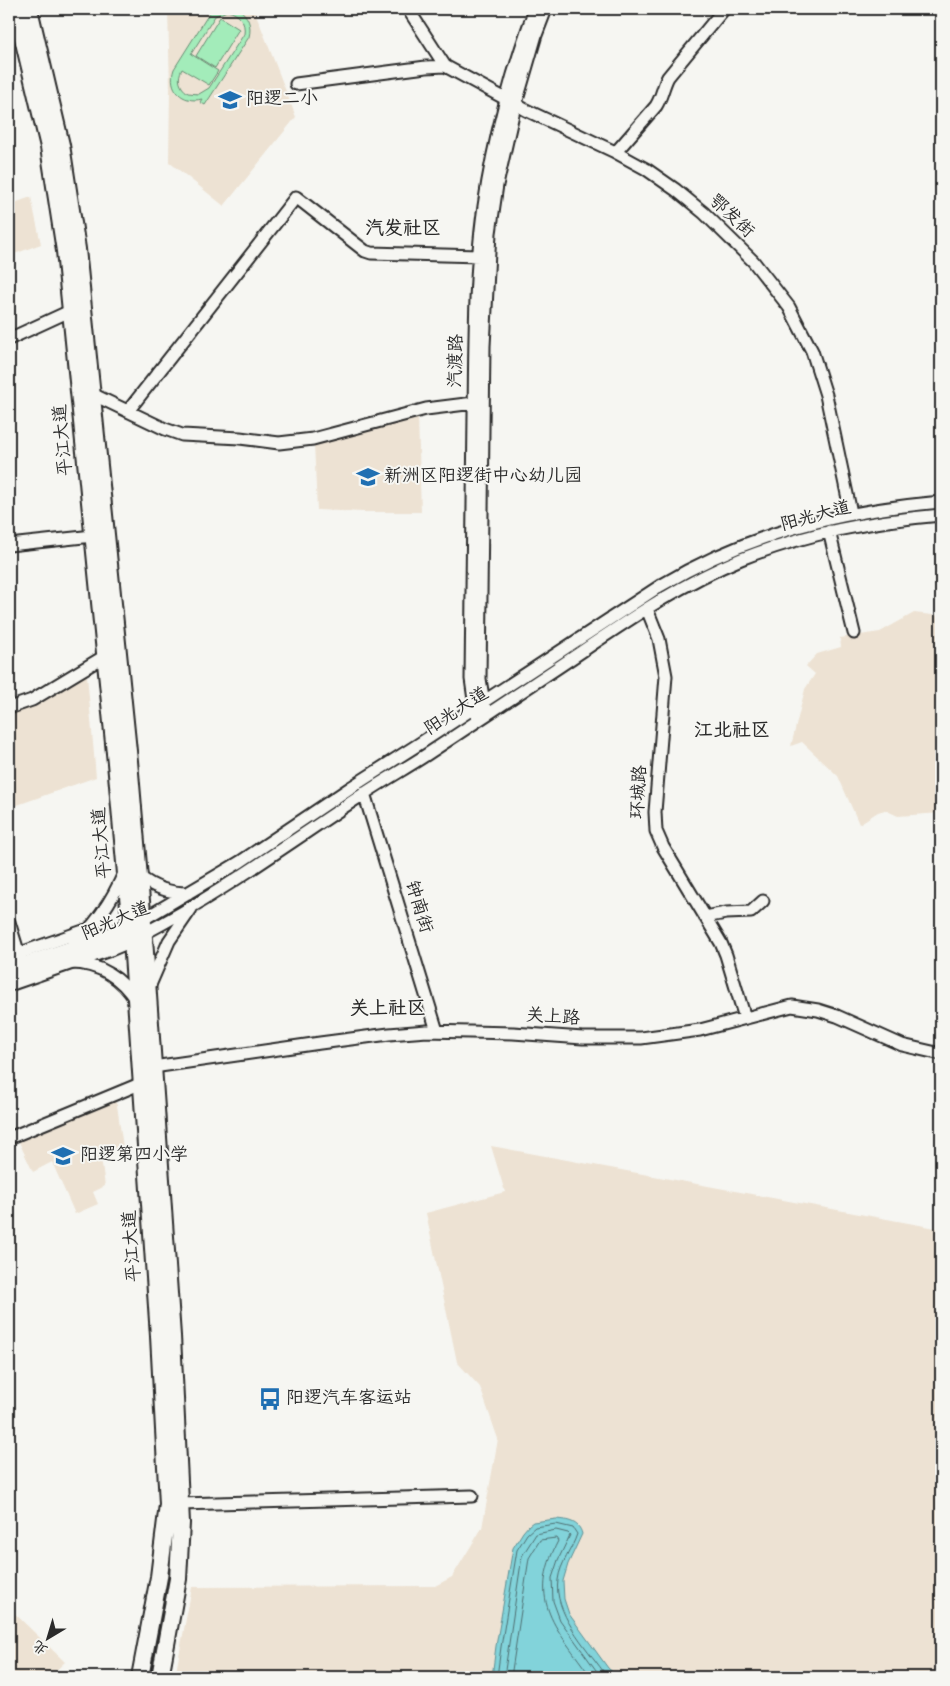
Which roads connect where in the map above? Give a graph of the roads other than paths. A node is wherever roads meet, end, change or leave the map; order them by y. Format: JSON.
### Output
{"nodes":[{"id":1,"x":16,"y":9,"type":"edge"},
{"id":2,"x":29,"y":9,"type":"edge"},
{"id":3,"x":408,"y":9,"type":"edge"},
{"id":4,"x":535,"y":9,"type":"edge"},
{"id":5,"x":546,"y":9,"type":"edge"},
{"id":6,"x":724,"y":9,"type":"edge"},
{"id":7,"x":445,"y":66,"type":"junction"},
{"id":8,"x":296,"y":84,"type":"dead end"},
{"id":9,"x":512,"y":103,"type":"junction"},
{"id":10,"x":616,"y":152,"type":"junction"},
{"id":11,"x":479,"y":256,"type":"junction"},
{"id":12,"x":72,"y":310,"type":"junction"},
{"id":13,"x":9,"y":339,"type":"edge"},
{"id":14,"x":92,"y":394,"type":"junction"},
{"id":15,"x":474,"y":403,"type":"junction"},
{"id":16,"x":128,"y":411,"type":"junction"},
{"id":17,"x":941,"y":502,"type":"edge"},
{"id":18,"x":851,"y":513,"type":"junction"},
{"id":19,"x":941,"y":515,"type":"edge"},
{"id":20,"x":829,"y":531,"type":"junction"},
{"id":21,"x":93,"y":536,"type":"junction"},
{"id":22,"x":9,"y":544,"type":"edge"},
{"id":23,"x":647,"y":609,"type":"junction"},
{"id":24,"x":854,"y":633,"type":"dead end"},
{"id":25,"x":105,"y":656,"type":"junction"},
{"id":26,"x":479,"y":705,"type":"junction"},
{"id":27,"x":9,"y":708,"type":"edge"},
{"id":28,"x":481,"y":718,"type":"junction"},
{"id":29,"x":364,"y":794,"type":"junction"},
{"id":30,"x":132,"y":873,"type":"junction"},
{"id":31,"x":188,"y":893,"type":"junction"},
{"id":32,"x":763,"y":901,"type":"dead end"},
{"id":33,"x":195,"y":904,"type":"junction"},
{"id":34,"x":705,"y":917,"type":"junction"},
{"id":35,"x":9,"y":922,"type":"edge"},
{"id":36,"x":90,"y":929,"type":"junction"},
{"id":37,"x":137,"y":930,"type":"junction"},
{"id":38,"x":68,"y":956,"type":"junction"},
{"id":39,"x":15,"y":961,"type":"edge"},
{"id":40,"x":9,"y":983,"type":"edge"},
{"id":41,"x":142,"y":996,"type":"junction"},
{"id":42,"x":745,"y":1018,"type":"junction"},
{"id":43,"x":437,"y":1031,"type":"junction"},
{"id":44,"x":941,"y":1054,"type":"edge"},
{"id":45,"x":153,"y":1067,"type":"junction"},
{"id":46,"x":142,"y":1083,"type":"junction"},
{"id":47,"x":9,"y":1138,"type":"edge"},
{"id":48,"x":472,"y":1496,"type":"dead end"},
{"id":49,"x":180,"y":1504,"type":"junction"},
{"id":50,"x":140,"y":1677,"type":"edge"},
{"id":51,"x":160,"y":1677,"type":"edge"}],
"edges":[{"from":1,"to":12,"type":"highway","name":"平江大道"},
{"from":2,"to":14,"type":"highway","name":"平江大道"},
{"from":3,"to":7,"type":"street"},
{"from":4,"to":9,"type":"street","name":"汽渡路"},
{"from":5,"to":9,"type":"street","name":"汽渡路"},
{"from":6,"to":10,"type":"street"},
{"from":7,"to":8,"type":"street"},
{"from":7,"to":9,"type":"street","name":"鄂发街"},
{"from":9,"to":10,"type":"street","name":"鄂发街"},
{"from":9,"to":11,"type":"street","name":"汽渡路"},
{"from":9,"to":26,"type":"street","name":"汽渡路"},
{"from":10,"to":18,"type":"street","name":"鄂发街"},
{"from":11,"to":15,"type":"street","name":"汽渡路"},
{"from":11,"to":16,"type":"street"},
{"from":12,"to":13,"type":"street"},
{"from":12,"to":21,"type":"highway","name":"平江大道"},
{"from":14,"to":16,"type":"street"},
{"from":14,"to":30,"type":"highway","name":"平江大道"},
{"from":15,"to":16,"type":"street"},
{"from":15,"to":26,"type":"street","name":"汽渡路"},
{"from":17,"to":18,"type":"street","name":"阳光大道"},
{"from":18,"to":26,"type":"street","name":"阳光大道"},
{"from":19,"to":20,"type":"street","name":"阳光大道"},
{"from":20,"to":23,"type":"street","name":"阳光大道"},
{"from":20,"to":24,"type":"street"},
{"from":21,"to":22,"type":"street"},
{"from":21,"to":25,"type":"highway","name":"平江大道"},
{"from":23,"to":28,"type":"street","name":"阳光大道"},
{"from":23,"to":34,"type":"street","name":"环城路"},
{"from":25,"to":27,"type":"street"},
{"from":25,"to":30,"type":"highway","name":"平江大道"},
{"from":26,"to":28,"type":"street","name":"汽渡路"},
{"from":26,"to":31,"type":"street","name":"阳光大道"},
{"from":28,"to":29,"type":"street","name":"阳光大道"},
{"from":29,"to":33,"type":"street","name":"阳光大道"},
{"from":29,"to":43,"type":"street","name":"钟南街"},
{"from":30,"to":31,"type":"street"},
{"from":30,"to":36,"type":"street"},
{"from":30,"to":37,"type":"highway","name":"平江大道"},
{"from":31,"to":37,"type":"street","name":"阳光大道"},
{"from":32,"to":34,"type":"street"},
{"from":33,"to":37,"type":"street","name":"阳光大道"},
{"from":33,"to":41,"type":"street"},
{"from":34,"to":42,"type":"street","name":"环城路"},
{"from":35,"to":39,"type":"street"},
{"from":36,"to":38,"type":"street"},
{"from":36,"to":39,"type":"street"},
{"from":37,"to":38,"type":"main road","name":"阳光大道"},
{"from":37,"to":41,"type":"highway","name":"平江大道"},
{"from":38,"to":39,"type":"main road","name":"阳光大道"},
{"from":38,"to":40,"type":"main road","name":"阳光大道"},
{"from":38,"to":41,"type":"street"},
{"from":41,"to":45,"type":"highway","name":"平江大道"},
{"from":41,"to":46,"type":"highway","name":"平江大道"},
{"from":42,"to":43,"type":"street","name":"关上路"},
{"from":42,"to":44,"type":"street","name":"关上路"},
{"from":43,"to":45,"type":"street","name":"关上路"},
{"from":45,"to":49,"type":"highway","name":"平江大道"},
{"from":46,"to":47,"type":"street"},
{"from":46,"to":50,"type":"highway","name":"平江大道"},
{"from":48,"to":49,"type":"street"},
{"from":49,"to":51,"type":"highway","name":"平江大道"}]}
